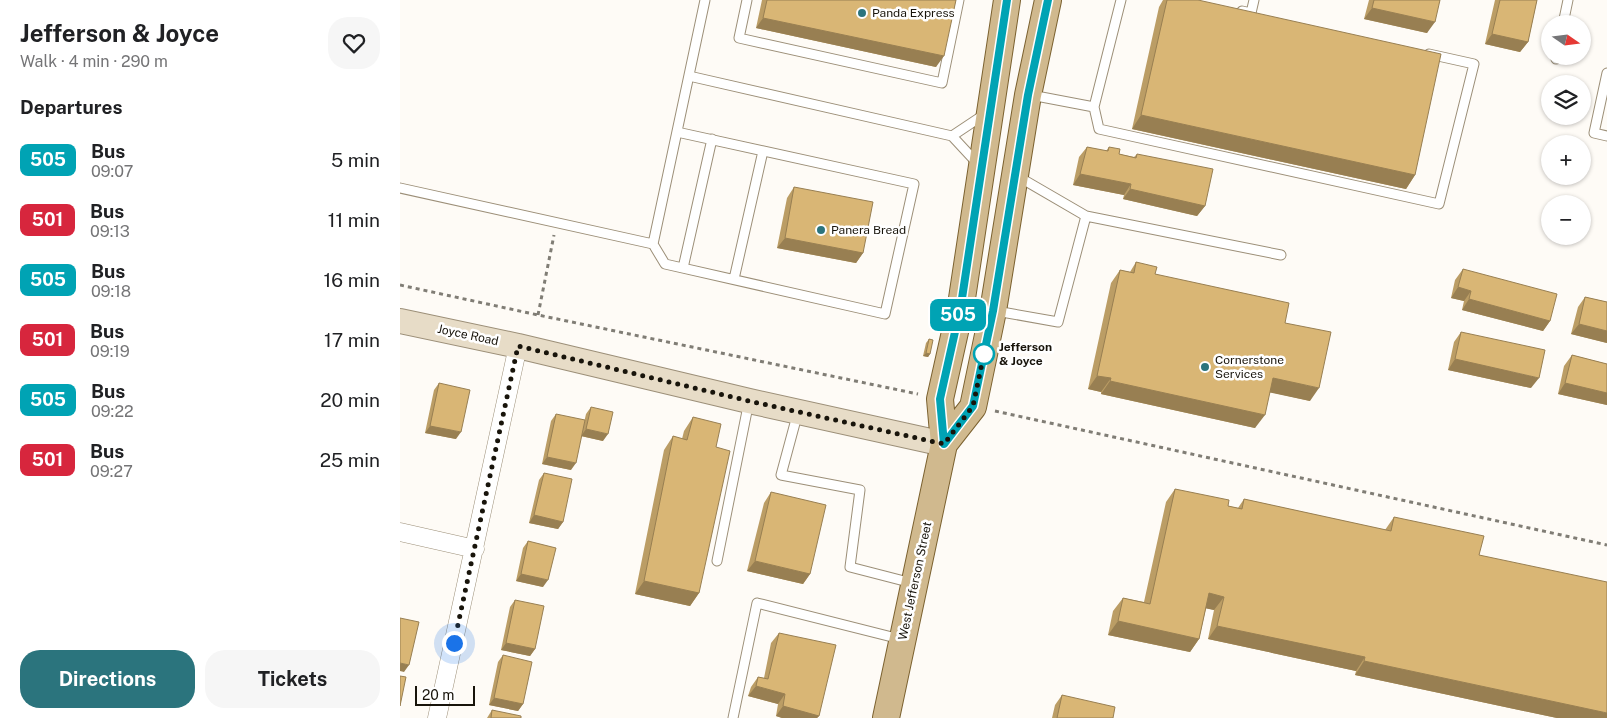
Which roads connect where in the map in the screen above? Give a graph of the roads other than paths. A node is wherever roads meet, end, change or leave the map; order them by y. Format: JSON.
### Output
{"nodes":[{"id":1,"x":705,"y":0,"type":"edge"},
{"id":2,"x":747,"y":0,"type":"edge"},
{"id":3,"x":959,"y":0,"type":"edge"},
{"id":4,"x":1007,"y":0,"type":"edge"},
{"id":5,"x":1048,"y":0,"type":"edge"},
{"id":6,"x":1121,"y":0,"type":"edge"},
{"id":7,"x":1254,"y":0,"type":"edge"},
{"id":8,"x":1568,"y":0,"type":"edge"},
{"id":9,"x":1233,"y":10,"type":"edge"},
{"id":10,"x":1251,"y":13,"type":"junction"},
{"id":11,"x":1261,"y":15,"type":"edge"},
{"id":12,"x":1565,"y":15,"type":"edge"},
{"id":13,"x":1416,"y":51,"type":"edge"},
{"id":14,"x":1607,"y":73,"type":"edge"},
{"id":15,"x":689,"y":76,"type":"junction"},
{"id":16,"x":1028,"y":95,"type":"junction"},
{"id":17,"x":1094,"y":107,"type":"junction"},
{"id":18,"x":990,"y":112,"type":"junction"},
{"id":19,"x":678,"y":132,"type":"junction"},
{"id":20,"x":952,"y":136,"type":"junction"},
{"id":21,"x":1607,"y":136,"type":"edge"},
{"id":22,"x":712,"y":140,"type":"junction"},
{"id":23,"x":763,"y":151,"type":"junction"},
{"id":24,"x":982,"y":168,"type":"junction"},
{"id":25,"x":1014,"y":174,"type":"junction"},
{"id":26,"x":400,"y":188,"type":"edge"},
{"id":27,"x":1086,"y":216,"type":"junction"},
{"id":28,"x":653,"y":244,"type":"junction"},
{"id":29,"x":1281,"y":255,"type":"dead end"},
{"id":30,"x":683,"y":268,"type":"junction"},
{"id":31,"x":734,"y":279,"type":"junction"},
{"id":32,"x":993,"y":311,"type":"junction"},
{"id":33,"x":400,"y":321,"type":"edge"},
{"id":34,"x":518,"y":346,"type":"junction"},
{"id":35,"x":749,"y":401,"type":"junction"},
{"id":36,"x":798,"y":412,"type":"junction"},
{"id":37,"x":944,"y":444,"type":"junction"},
{"id":38,"x":400,"y":532,"type":"edge"},
{"id":39,"x":475,"y":549,"type":"junction"},
{"id":40,"x":717,"y":561,"type":"dead end"},
{"id":41,"x":915,"y":584,"type":"junction"},
{"id":42,"x":903,"y":640,"type":"junction"},
{"id":43,"x":438,"y":718,"type":"edge"},
{"id":44,"x":733,"y":718,"type":"edge"},
{"id":45,"x":886,"y":718,"type":"edge"}],
"edges":[{"from":1,"to":15,"type":"lane"},
{"from":2,"to":3,"type":"lane"},
{"from":4,"to":18,"type":"main road","name":"West Jefferson Street"},
{"from":5,"to":16,"type":"main road","name":"West Jefferson Street"},
{"from":6,"to":17,"type":"lane"},
{"from":7,"to":10,"type":"lane"},
{"from":8,"to":12,"type":"lane"},
{"from":9,"to":10,"type":"lane"},
{"from":10,"to":11,"type":"lane"},
{"from":13,"to":17,"type":"lane"},
{"from":14,"to":21,"type":"lane"},
{"from":15,"to":19,"type":"lane"},
{"from":15,"to":20,"type":"lane"},
{"from":16,"to":17,"type":"lane"},
{"from":16,"to":25,"type":"main road","name":"West Jefferson Street"},
{"from":18,"to":20,"type":"lane"},
{"from":18,"to":24,"type":"main road","name":"West Jefferson Street"},
{"from":19,"to":22,"type":"lane"},
{"from":19,"to":28,"type":"lane"},
{"from":20,"to":24,"type":"lane"},
{"from":22,"to":23,"type":"lane"},
{"from":22,"to":30,"type":"lane"},
{"from":23,"to":31,"type":"lane"},
{"from":23,"to":31,"type":"lane"},
{"from":24,"to":37,"type":"main road","name":"West Jefferson Street"},
{"from":25,"to":27,"type":"lane"},
{"from":25,"to":32,"type":"main road","name":"West Jefferson Street"},
{"from":26,"to":28,"type":"lane"},
{"from":27,"to":29,"type":"lane"},
{"from":27,"to":32,"type":"lane"},
{"from":28,"to":30,"type":"lane"},
{"from":30,"to":31,"type":"lane"},
{"from":32,"to":37,"type":"main road","name":"West Jefferson Street"},
{"from":33,"to":34,"type":"street","name":"Joyce Road"},
{"from":34,"to":35,"type":"street","name":"Joyce Road"},
{"from":34,"to":39,"type":"street"},
{"from":35,"to":36,"type":"street","name":"Joyce Road"},
{"from":35,"to":40,"type":"lane"},
{"from":36,"to":37,"type":"street","name":"Joyce Road"},
{"from":36,"to":41,"type":"lane"},
{"from":37,"to":41,"type":"main road","name":"West Jefferson Street"},
{"from":38,"to":39,"type":"street"},
{"from":39,"to":43,"type":"street"},
{"from":41,"to":42,"type":"main road","name":"West Jefferson Street"},
{"from":42,"to":44,"type":"lane"},
{"from":42,"to":45,"type":"main road","name":"West Jefferson Street"}]}
